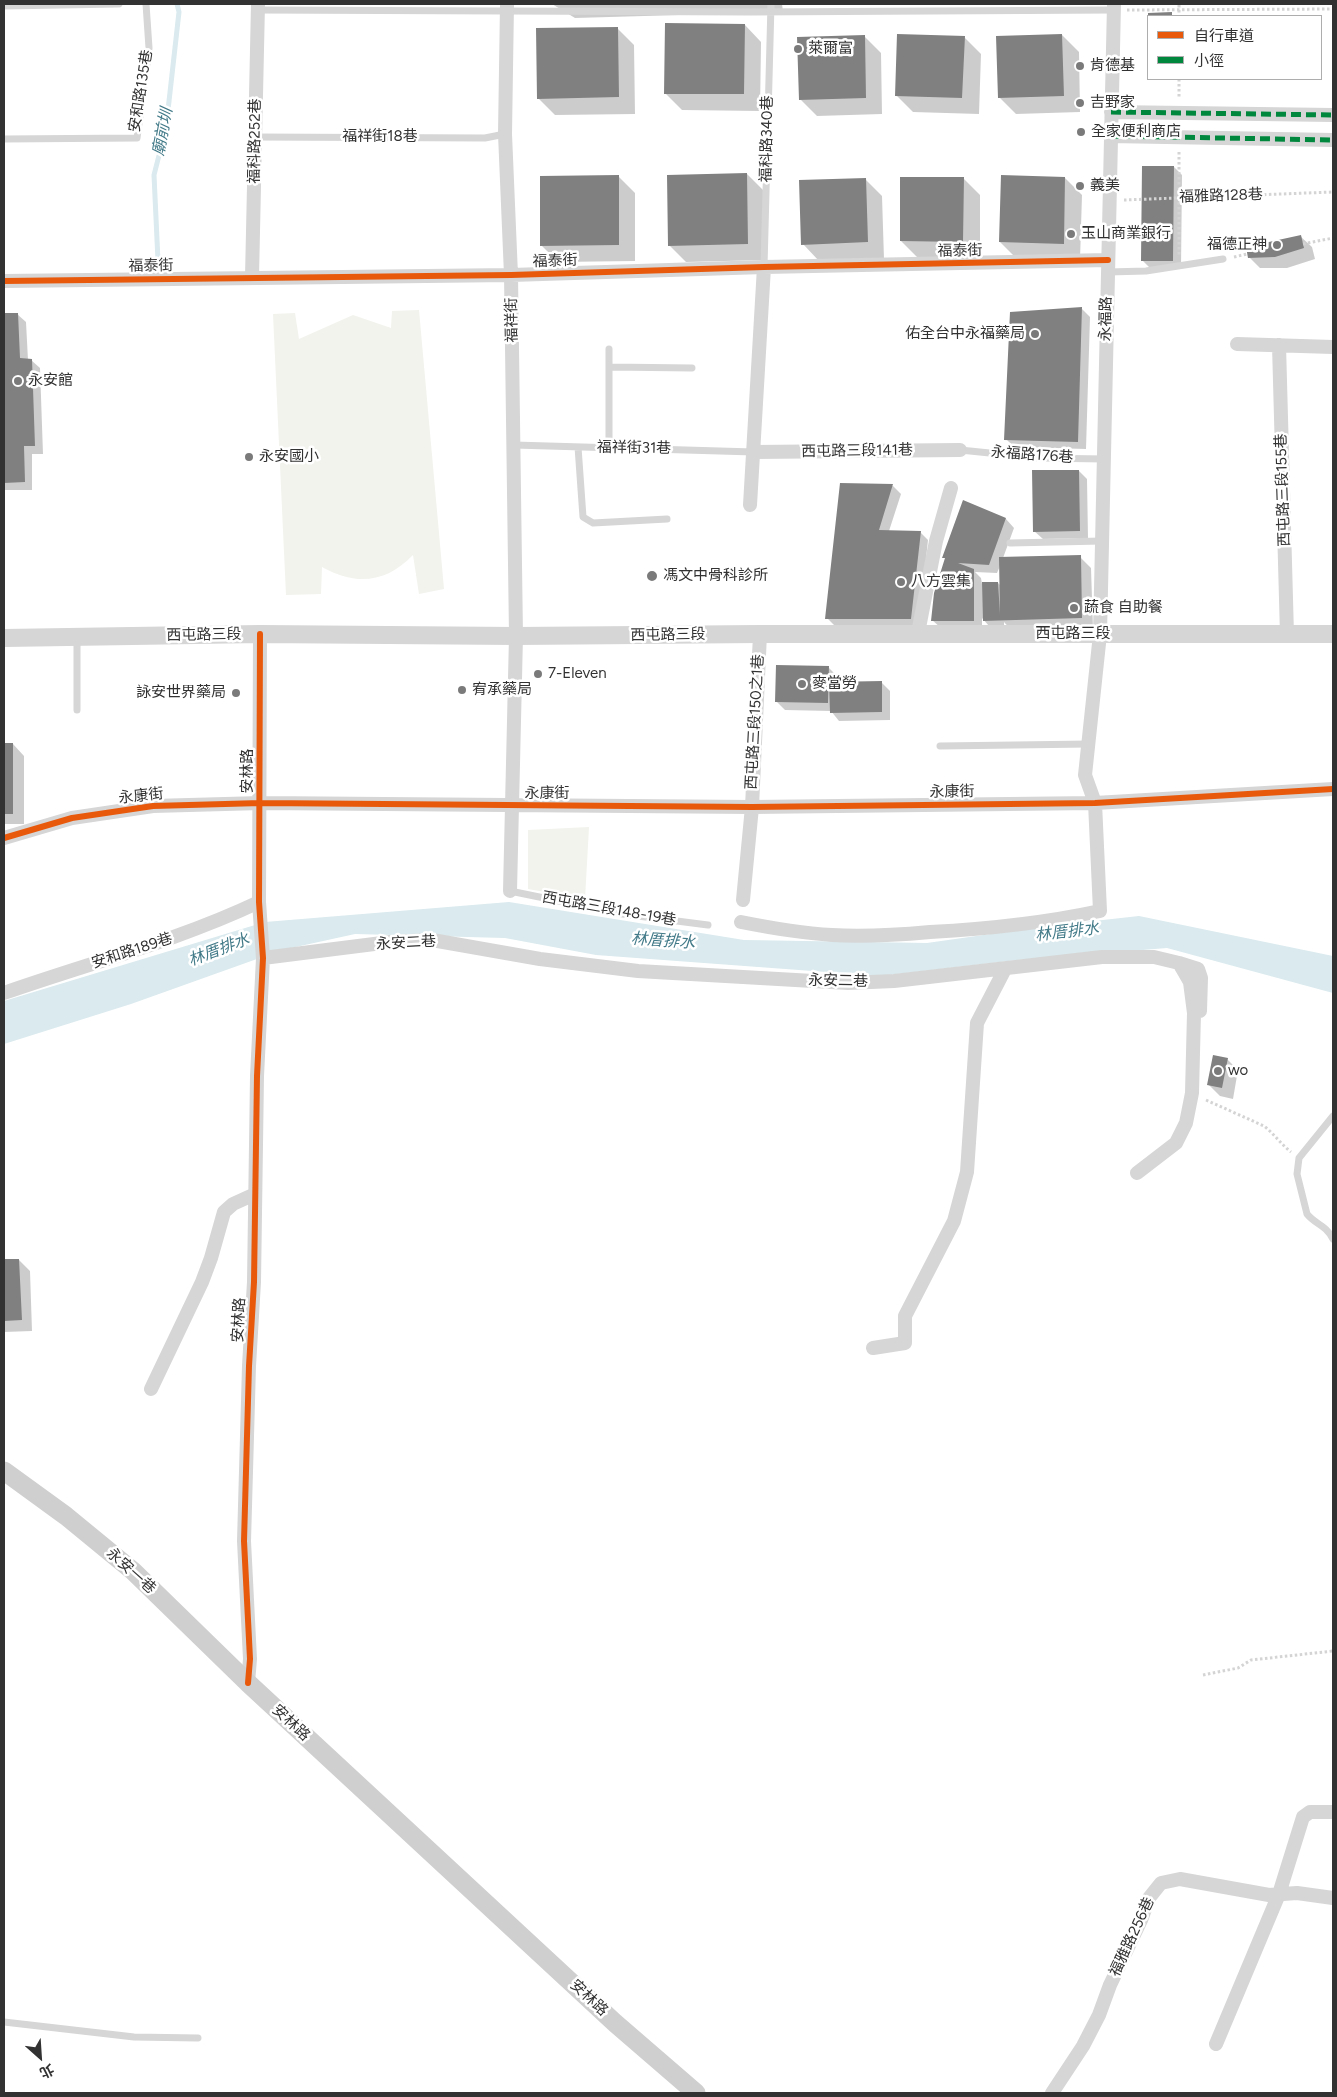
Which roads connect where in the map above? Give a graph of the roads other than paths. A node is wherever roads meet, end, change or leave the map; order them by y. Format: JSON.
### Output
{"nodes":[{"id":1,"x":119,"y":4,"type":"edge"},
{"id":2,"x":146,"y":4,"type":"edge"},
{"id":3,"x":4,"y":6,"type":"edge"},
{"id":4,"x":258,"y":7,"type":"edge"},
{"id":5,"x":507,"y":7,"type":"edge"},
{"id":6,"x":771,"y":7,"type":"edge"},
{"id":7,"x":1114,"y":7,"type":"edge"},
{"id":8,"x":1110,"y":112,"type":"junction"},
{"id":9,"x":1333,"y":114,"type":"edge"},
{"id":10,"x":504,"y":134,"type":"junction"},
{"id":11,"x":1110,"y":136,"type":"junction"},
{"id":12,"x":255,"y":137,"type":"junction"},
{"id":13,"x":4,"y":139,"type":"edge"},
{"id":14,"x":1333,"y":140,"type":"edge"},
{"id":15,"x":1223,"y":259,"type":"dead end"},
{"id":16,"x":1107,"y":266,"type":"junction"},
{"id":17,"x":764,"y":267,"type":"junction"},
{"id":18,"x":511,"y":275,"type":"junction"},
{"id":19,"x":252,"y":277,"type":"junction"},
{"id":20,"x":4,"y":281,"type":"edge"},
{"id":21,"x":1237,"y":344,"type":"dead end"},
{"id":22,"x":1279,"y":346,"type":"junction"},
{"id":23,"x":1333,"y":347,"type":"edge"},
{"id":24,"x":609,"y":349,"type":"dead end"},
{"id":25,"x":610,"y":367,"type":"junction"},
{"id":26,"x":692,"y":368,"type":"dead end"},
{"id":27,"x":514,"y":445,"type":"junction"},
{"id":28,"x":609,"y":446,"type":"junction"},
{"id":29,"x":578,"y":448,"type":"junction"},
{"id":30,"x":960,"y":450,"type":"joint"},
{"id":31,"x":754,"y":452,"type":"junction"},
{"id":32,"x":1104,"y":459,"type":"junction"},
{"id":33,"x":952,"y":488,"type":"dead end"},
{"id":34,"x":750,"y":505,"type":"dead end"},
{"id":35,"x":667,"y":519,"type":"dead end"},
{"id":36,"x":1102,"y":542,"type":"junction"},
{"id":37,"x":1010,"y":543,"type":"dead end"},
{"id":38,"x":260,"y":634,"type":"junction"},
{"id":39,"x":760,"y":634,"type":"junction"},
{"id":40,"x":918,"y":634,"type":"junction"},
{"id":41,"x":1100,"y":634,"type":"junction"},
{"id":42,"x":1287,"y":634,"type":"junction"},
{"id":43,"x":1333,"y":634,"type":"edge"},
{"id":44,"x":516,"y":636,"type":"junction"},
{"id":45,"x":77,"y":637,"type":"junction"},
{"id":46,"x":4,"y":638,"type":"edge"},
{"id":47,"x":77,"y":710,"type":"dead end"},
{"id":48,"x":1089,"y":744,"type":"junction"},
{"id":49,"x":940,"y":746,"type":"dead end"},
{"id":50,"x":1333,"y":789,"type":"edge"},
{"id":51,"x":261,"y":803,"type":"junction"},
{"id":52,"x":1095,"y":803,"type":"junction"},
{"id":53,"x":512,"y":806,"type":"junction"},
{"id":54,"x":752,"y":807,"type":"junction"},
{"id":55,"x":4,"y":838,"type":"edge"},
{"id":56,"x":510,"y":891,"type":"joint"},
{"id":57,"x":743,"y":900,"type":"dead end"},
{"id":58,"x":259,"y":905,"type":"junction"},
{"id":59,"x":741,"y":922,"type":"dead end"},
{"id":60,"x":708,"y":925,"type":"dead end"},
{"id":61,"x":263,"y":958,"type":"junction"},
{"id":62,"x":1179,"y":963,"type":"junction"},
{"id":63,"x":1005,"y":969,"type":"junction"},
{"id":64,"x":4,"y":993,"type":"edge"},
{"id":65,"x":1200,"y":1074,"type":"road end"},
{"id":66,"x":1333,"y":1116,"type":"edge"},
{"id":67,"x":1137,"y":1173,"type":"dead end"},
{"id":68,"x":255,"y":1194,"type":"junction"},
{"id":69,"x":1333,"y":1239,"type":"edge"},
{"id":70,"x":873,"y":1348,"type":"dead end"},
{"id":71,"x":151,"y":1388,"type":"dead end"},
{"id":72,"x":4,"y":1471,"type":"edge"},
{"id":73,"x":248,"y":1683,"type":"junction"},
{"id":74,"x":1333,"y":1812,"type":"edge"},
{"id":75,"x":1279,"y":1894,"type":"junction"},
{"id":76,"x":1333,"y":1898,"type":"edge"},
{"id":77,"x":4,"y":2022,"type":"edge"},
{"id":78,"x":198,"y":2038,"type":"dead end"},
{"id":79,"x":1216,"y":2044,"type":"dead end"},
{"id":80,"x":696,"y":2093,"type":"edge"},
{"id":81,"x":1052,"y":2093,"type":"edge"}],
"edges":[{"from":1,"to":3,"type":"lane"},
{"from":2,"to":13,"type":"lane","name":"安和路135巷"},
{"from":4,"to":5,"type":"lane"},
{"from":4,"to":12,"type":"street","name":"福科路252巷"},
{"from":5,"to":6,"type":"lane"},
{"from":5,"to":10,"type":"street","name":"福祥街"},
{"from":6,"to":7,"type":"lane"},
{"from":6,"to":17,"type":"lane","name":"福科路340巷"},
{"from":7,"to":8,"type":"street","name":"永福路"},
{"from":8,"to":9,"type":"street"},
{"from":8,"to":11,"type":"street","name":"永福路"},
{"from":10,"to":12,"type":"lane","name":"福祥街18巷"},
{"from":10,"to":18,"type":"street","name":"福祥街"},
{"from":11,"to":14,"type":"street"},
{"from":11,"to":16,"type":"street","name":"永福路"},
{"from":12,"to":19,"type":"street","name":"福科路252巷"},
{"from":15,"to":16,"type":"lane"},
{"from":16,"to":17,"type":"street","name":"福泰街"},
{"from":16,"to":32,"type":"street","name":"永福路"},
{"from":17,"to":18,"type":"street","name":"福泰街"},
{"from":17,"to":31,"type":"street"},
{"from":18,"to":19,"type":"street","name":"福泰街"},
{"from":18,"to":27,"type":"street","name":"福祥街"},
{"from":19,"to":20,"type":"street","name":"福泰街"},
{"from":21,"to":22,"type":"street"},
{"from":22,"to":23,"type":"street"},
{"from":22,"to":42,"type":"street","name":"西屯路三段155巷"},
{"from":24,"to":25,"type":"lane"},
{"from":25,"to":26,"type":"lane"},
{"from":25,"to":28,"type":"lane"},
{"from":27,"to":29,"type":"lane","name":"福祥街31巷"},
{"from":27,"to":44,"type":"street","name":"福祥街"},
{"from":28,"to":29,"type":"lane","name":"福祥街31巷"},
{"from":28,"to":31,"type":"lane","name":"福祥街31巷"},
{"from":29,"to":35,"type":"lane"},
{"from":30,"to":31,"type":"street","name":"西屯路三段141巷"},
{"from":30,"to":32,"type":"lane","name":"永福路176巷"},
{"from":31,"to":34,"type":"street"},
{"from":32,"to":36,"type":"street","name":"永福路"},
{"from":33,"to":40,"type":"street"},
{"from":36,"to":37,"type":"lane"},
{"from":36,"to":41,"type":"street","name":"永福路"},
{"from":38,"to":44,"type":"street","name":"西屯路三段"},
{"from":38,"to":45,"type":"street","name":"西屯路三段"},
{"from":38,"to":51,"type":"street","name":"安林路"},
{"from":39,"to":40,"type":"street","name":"西屯路三段"},
{"from":39,"to":44,"type":"street","name":"西屯路三段"},
{"from":39,"to":54,"type":"street","name":"西屯路三段150之1巷"},
{"from":40,"to":41,"type":"street","name":"西屯路三段"},
{"from":41,"to":42,"type":"street","name":"西屯路三段"},
{"from":41,"to":48,"type":"street","name":"永福路"},
{"from":42,"to":43,"type":"street","name":"西屯路三段"},
{"from":44,"to":53,"type":"street","name":"福祥街"},
{"from":45,"to":46,"type":"street","name":"西屯路三段"},
{"from":45,"to":47,"type":"lane"},
{"from":48,"to":49,"type":"lane"},
{"from":48,"to":52,"type":"street","name":"永福路"},
{"from":50,"to":52,"type":"street","name":"永康街"},
{"from":51,"to":53,"type":"street","name":"永康街"},
{"from":51,"to":55,"type":"street","name":"永康街"},
{"from":51,"to":58,"type":"street","name":"安林路"},
{"from":52,"to":54,"type":"street","name":"永康街"},
{"from":52,"to":59,"type":"street","name":"永福路"},
{"from":53,"to":54,"type":"street","name":"永康街"},
{"from":53,"to":56,"type":"street","name":"福祥街"},
{"from":54,"to":57,"type":"street","name":"西屯路三段150之1巷"},
{"from":56,"to":60,"type":"lane","name":"西屯路三段148-19巷"},
{"from":58,"to":61,"type":"street","name":"安林路"},
{"from":58,"to":64,"type":"street","name":"安和路189巷"},
{"from":61,"to":63,"type":"street","name":"永安二巷"},
{"from":61,"to":68,"type":"street","name":"安林路"},
{"from":62,"to":63,"type":"street","name":"永安二巷"},
{"from":62,"to":65,"type":"street","name":"永安二巷"},
{"from":62,"to":67,"type":"street"},
{"from":63,"to":70,"type":"street"},
{"from":66,"to":69,"type":"lane"},
{"from":68,"to":71,"type":"street"},
{"from":68,"to":73,"type":"street","name":"安林路"},
{"from":72,"to":73,"type":"main road","name":"永安一巷"},
{"from":73,"to":80,"type":"main road","name":"安林路"},
{"from":74,"to":75,"type":"street"},
{"from":75,"to":76,"type":"street","name":"福雅路256巷"},
{"from":75,"to":79,"type":"street"},
{"from":75,"to":81,"type":"street","name":"福雅路256巷"},
{"from":77,"to":78,"type":"lane"}]}
